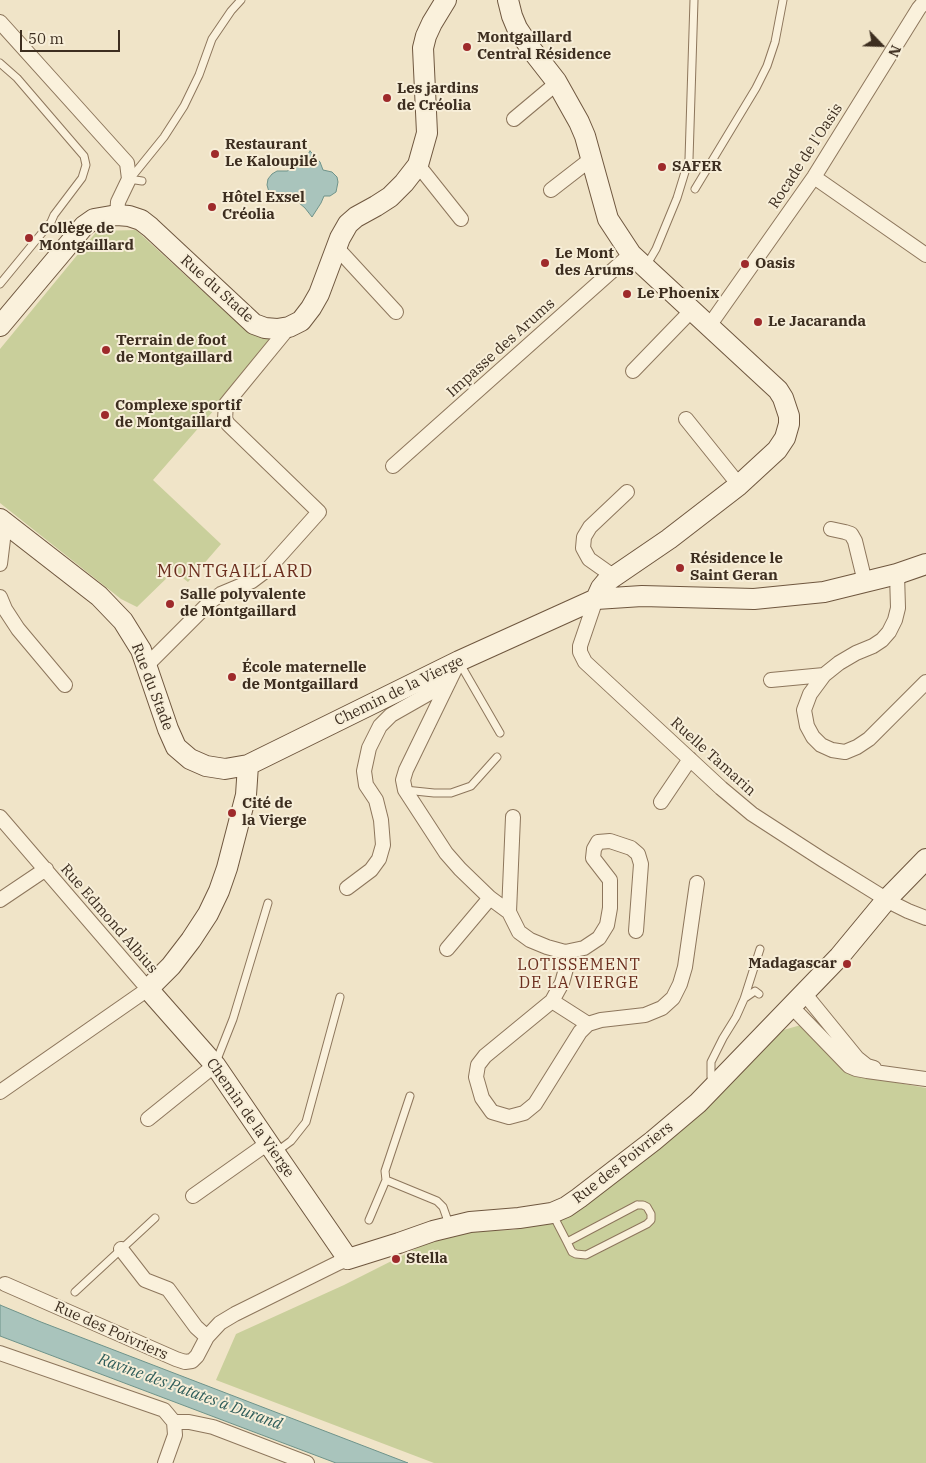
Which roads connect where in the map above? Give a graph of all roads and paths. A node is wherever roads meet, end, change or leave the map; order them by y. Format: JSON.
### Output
{"nodes":[{"id":1,"x":241,"y":0,"type":"edge"},
{"id":2,"x":446,"y":0,"type":"edge"},
{"id":3,"x":508,"y":0,"type":"edge"},
{"id":4,"x":694,"y":0,"type":"edge"},
{"id":5,"x":783,"y":0,"type":"edge"},
{"id":6,"x":926,"y":0,"type":"edge"},
{"id":7,"x":0,"y":22,"type":"edge"},
{"id":8,"x":0,"y":63,"type":"edge"},
{"id":9,"x":557,"y":83,"type":"junction"},
{"id":10,"x":514,"y":120,"type":"dead end"},
{"id":11,"x":591,"y":159,"type":"junction"},
{"id":12,"x":418,"y":165,"type":"junction"},
{"id":13,"x":814,"y":177,"type":"junction"},
{"id":14,"x":136,"y":180,"type":"junction"},
{"id":15,"x":695,"y":189,"type":"dead end"},
{"id":16,"x":551,"y":190,"type":"dead end"},
{"id":17,"x":117,"y":215,"type":"junction"},
{"id":18,"x":461,"y":219,"type":"dead end"},
{"id":19,"x":336,"y":248,"type":"junction"},
{"id":20,"x":631,"y":254,"type":"junction"},
{"id":21,"x":926,"y":256,"type":"edge"},
{"id":22,"x":646,"y":268,"type":"junction"},
{"id":23,"x":0,"y":284,"type":"edge"},
{"id":24,"x":692,"y":310,"type":"junction"},
{"id":25,"x":396,"y":312,"type":"dead end"},
{"id":26,"x":0,"y":326,"type":"edge"},
{"id":27,"x":709,"y":326,"type":"junction"},
{"id":28,"x":289,"y":327,"type":"junction"},
{"id":29,"x":633,"y":370,"type":"dead end"},
{"id":30,"x":686,"y":419,"type":"dead end"},
{"id":31,"x":393,"y":466,"type":"dead end"},
{"id":32,"x":739,"y":485,"type":"junction"},
{"id":33,"x":627,"y":492,"type":"dead end"},
{"id":34,"x":2,"y":521,"type":"edge"},
{"id":35,"x":831,"y":529,"type":"dead end"},
{"id":36,"x":0,"y":564,"type":"edge"},
{"id":37,"x":926,"y":564,"type":"edge"},
{"id":38,"x":896,"y":574,"type":"junction"},
{"id":39,"x":613,"y":576,"type":"junction"},
{"id":40,"x":865,"y":582,"type":"junction"},
{"id":41,"x":0,"y":597,"type":"edge"},
{"id":42,"x":596,"y":599,"type":"junction"},
{"id":43,"x":459,"y":661,"type":"junction"},
{"id":44,"x":146,"y":666,"type":"junction"},
{"id":45,"x":824,"y":675,"type":"junction"},
{"id":46,"x":771,"y":680,"type":"dead end"},
{"id":47,"x":449,"y":682,"type":"junction"},
{"id":48,"x":926,"y":682,"type":"edge"},
{"id":49,"x":65,"y":684,"type":"dead end"},
{"id":50,"x":500,"y":733,"type":"dead end"},
{"id":51,"x":497,"y":757,"type":"dead end"},
{"id":52,"x":690,"y":760,"type":"junction"},
{"id":53,"x":248,"y":765,"type":"junction"},
{"id":54,"x":405,"y":790,"type":"junction"},
{"id":55,"x":662,"y":802,"type":"dead end"},
{"id":56,"x":0,"y":817,"type":"edge"},
{"id":57,"x":513,"y":817,"type":"dead end"},
{"id":58,"x":926,"y":859,"type":"edge"},
{"id":59,"x":46,"y":869,"type":"junction"},
{"id":60,"x":697,"y":883,"type":"dead end"},
{"id":61,"x":347,"y":888,"type":"dead end"},
{"id":62,"x":490,"y":898,"type":"junction"},
{"id":63,"x":887,"y":899,"type":"junction"},
{"id":64,"x":0,"y":900,"type":"edge"},
{"id":65,"x":268,"y":903,"type":"dead end"},
{"id":66,"x":509,"y":912,"type":"junction"},
{"id":67,"x":926,"y":918,"type":"edge"},
{"id":68,"x":636,"y":930,"type":"dead end"},
{"id":69,"x":447,"y":949,"type":"dead end"},
{"id":70,"x":760,"y":949,"type":"dead end"},
{"id":71,"x":565,"y":952,"type":"junction"},
{"id":72,"x":148,"y":989,"type":"junction"},
{"id":73,"x":759,"y":994,"type":"dead end"},
{"id":74,"x":340,"y":996,"type":"dead end"},
{"id":75,"x":744,"y":999,"type":"junction"},
{"id":76,"x":797,"y":999,"type":"junction"},
{"id":77,"x":552,"y":1002,"type":"junction"},
{"id":78,"x":588,"y":1024,"type":"junction"},
{"id":79,"x":215,"y":1065,"type":"junction"},
{"id":80,"x":926,"y":1079,"type":"edge"},
{"id":81,"x":716,"y":1083,"type":"junction"},
{"id":82,"x":0,"y":1092,"type":"edge"},
{"id":83,"x":410,"y":1096,"type":"dead end"},
{"id":84,"x":148,"y":1119,"type":"dead end"},
{"id":85,"x":271,"y":1148,"type":"junction"},
{"id":86,"x":386,"y":1180,"type":"junction"},
{"id":87,"x":193,"y":1196,"type":"dead end"},
{"id":88,"x":552,"y":1213,"type":"junction"},
{"id":89,"x":155,"y":1218,"type":"dead end"},
{"id":90,"x":369,"y":1220,"type":"dead end"},
{"id":91,"x":450,"y":1227,"type":"junction"},
{"id":92,"x":567,"y":1242,"type":"junction"},
{"id":93,"x":121,"y":1249,"type":"junction"},
{"id":94,"x":348,"y":1259,"type":"junction"},
{"id":95,"x":5,"y":1284,"type":"dead end"},
{"id":96,"x":75,"y":1292,"type":"dead end"},
{"id":97,"x":207,"y":1337,"type":"junction"},
{"id":98,"x":0,"y":1353,"type":"edge"},
{"id":99,"x":174,"y":1422,"type":"junction"},
{"id":100,"x":165,"y":1463,"type":"edge"},
{"id":101,"x":307,"y":1463,"type":"edge"}],
"edges":[{"from":1,"to":14,"type":"lane"},
{"from":2,"to":12,"type":"street"},
{"from":3,"to":9,"type":"street"},
{"from":4,"to":22,"type":"lane"},
{"from":5,"to":15,"type":"lane"},
{"from":6,"to":13,"type":"street","name":"Rocade de l'Oasis"},
{"from":7,"to":14,"type":"street"},
{"from":8,"to":23,"type":"lane"},
{"from":9,"to":10,"type":"street"},
{"from":9,"to":11,"type":"street"},
{"from":11,"to":16,"type":"street"},
{"from":11,"to":20,"type":"street"},
{"from":12,"to":18,"type":"street"},
{"from":12,"to":19,"type":"street"},
{"from":13,"to":21,"type":"street"},
{"from":13,"to":27,"type":"street","name":"Rocade de l'Oasis"},
{"from":14,"to":17,"type":"street"},
{"from":17,"to":26,"type":"street","name":"Rue du Stade"},
{"from":17,"to":28,"type":"street","name":"Rue du Stade"},
{"from":19,"to":25,"type":"street"},
{"from":19,"to":28,"type":"street"},
{"from":20,"to":22,"type":"street"},
{"from":20,"to":31,"type":"street","name":"Impasse des Arums"},
{"from":22,"to":24,"type":"street"},
{"from":24,"to":27,"type":"street"},
{"from":24,"to":29,"type":"street"},
{"from":27,"to":32,"type":"street"},
{"from":28,"to":44,"type":"street"},
{"from":30,"to":32,"type":"street"},
{"from":32,"to":39,"type":"street"},
{"from":33,"to":39,"type":"street"},
{"from":34,"to":36,"type":"street"},
{"from":34,"to":44,"type":"street","name":"Rue du Stade"},
{"from":35,"to":40,"type":"street"},
{"from":37,"to":38,"type":"street"},
{"from":38,"to":40,"type":"street"},
{"from":38,"to":45,"type":"street"},
{"from":39,"to":42,"type":"street"},
{"from":40,"to":42,"type":"street"},
{"from":41,"to":49,"type":"street"},
{"from":42,"to":43,"type":"street","name":"Chemin de la Vierge"},
{"from":42,"to":52,"type":"street","name":"Ruelle Tamarin"},
{"from":43,"to":47,"type":"street"},
{"from":43,"to":50,"type":"lane"},
{"from":43,"to":53,"type":"street","name":"Chemin de la Vierge"},
{"from":44,"to":53,"type":"street","name":"Rue du Stade"},
{"from":45,"to":46,"type":"street"},
{"from":45,"to":48,"type":"street"},
{"from":47,"to":54,"type":"street"},
{"from":47,"to":61,"type":"street"},
{"from":51,"to":54,"type":"lane"},
{"from":52,"to":55,"type":"street"},
{"from":52,"to":63,"type":"street","name":"Ruelle Tamarin"},
{"from":53,"to":72,"type":"street"},
{"from":54,"to":62,"type":"street"},
{"from":56,"to":59,"type":"street","name":"Rue Edmond Albius"},
{"from":57,"to":66,"type":"street"},
{"from":58,"to":63,"type":"street","name":"Rue des Poivriers"},
{"from":59,"to":64,"type":"street","name":"Rue Edmond Albius"},
{"from":59,"to":72,"type":"street","name":"Rue Edmond Albius"},
{"from":60,"to":78,"type":"street"},
{"from":62,"to":66,"type":"street"},
{"from":62,"to":69,"type":"street"},
{"from":63,"to":67,"type":"street","name":"Ruelle Tamarin"},
{"from":63,"to":76,"type":"street","name":"Rue des Poivriers"},
{"from":65,"to":79,"type":"lane"},
{"from":66,"to":71,"type":"street"},
{"from":68,"to":71,"type":"street"},
{"from":70,"to":75,"type":"lane"},
{"from":71,"to":77,"type":"street"},
{"from":72,"to":79,"type":"street","name":"Chemin de la Vierge"},
{"from":72,"to":82,"type":"street","name":"Rue Edmond Albius"},
{"from":73,"to":75,"type":"lane"},
{"from":74,"to":85,"type":"lane"},
{"from":75,"to":81,"type":"lane"},
{"from":76,"to":80,"type":"street"},
{"from":76,"to":81,"type":"street","name":"Rue des Poivriers"},
{"from":77,"to":78,"type":"street"},
{"from":77,"to":78,"type":"street"},
{"from":79,"to":84,"type":"street"},
{"from":79,"to":85,"type":"street","name":"Chemin de la Vierge"},
{"from":81,"to":88,"type":"street","name":"Rue des Poivriers"},
{"from":83,"to":86,"type":"lane"},
{"from":85,"to":87,"type":"street"},
{"from":85,"to":94,"type":"street","name":"Chemin de la Vierge"},
{"from":86,"to":90,"type":"lane"},
{"from":86,"to":91,"type":"lane"},
{"from":88,"to":91,"type":"street","name":"Rue des Poivriers"},
{"from":88,"to":92,"type":"lane"},
{"from":89,"to":93,"type":"lane"},
{"from":91,"to":94,"type":"street","name":"Rue des Poivriers"},
{"from":92,"to":92,"type":"lane"},
{"from":93,"to":96,"type":"lane"},
{"from":93,"to":97,"type":"street"},
{"from":94,"to":97,"type":"street","name":"Rue des Poivriers"},
{"from":95,"to":97,"type":"street","name":"Rue des Poivriers"},
{"from":98,"to":99,"type":"street"},
{"from":99,"to":100,"type":"street"},
{"from":99,"to":101,"type":"street"}]}
